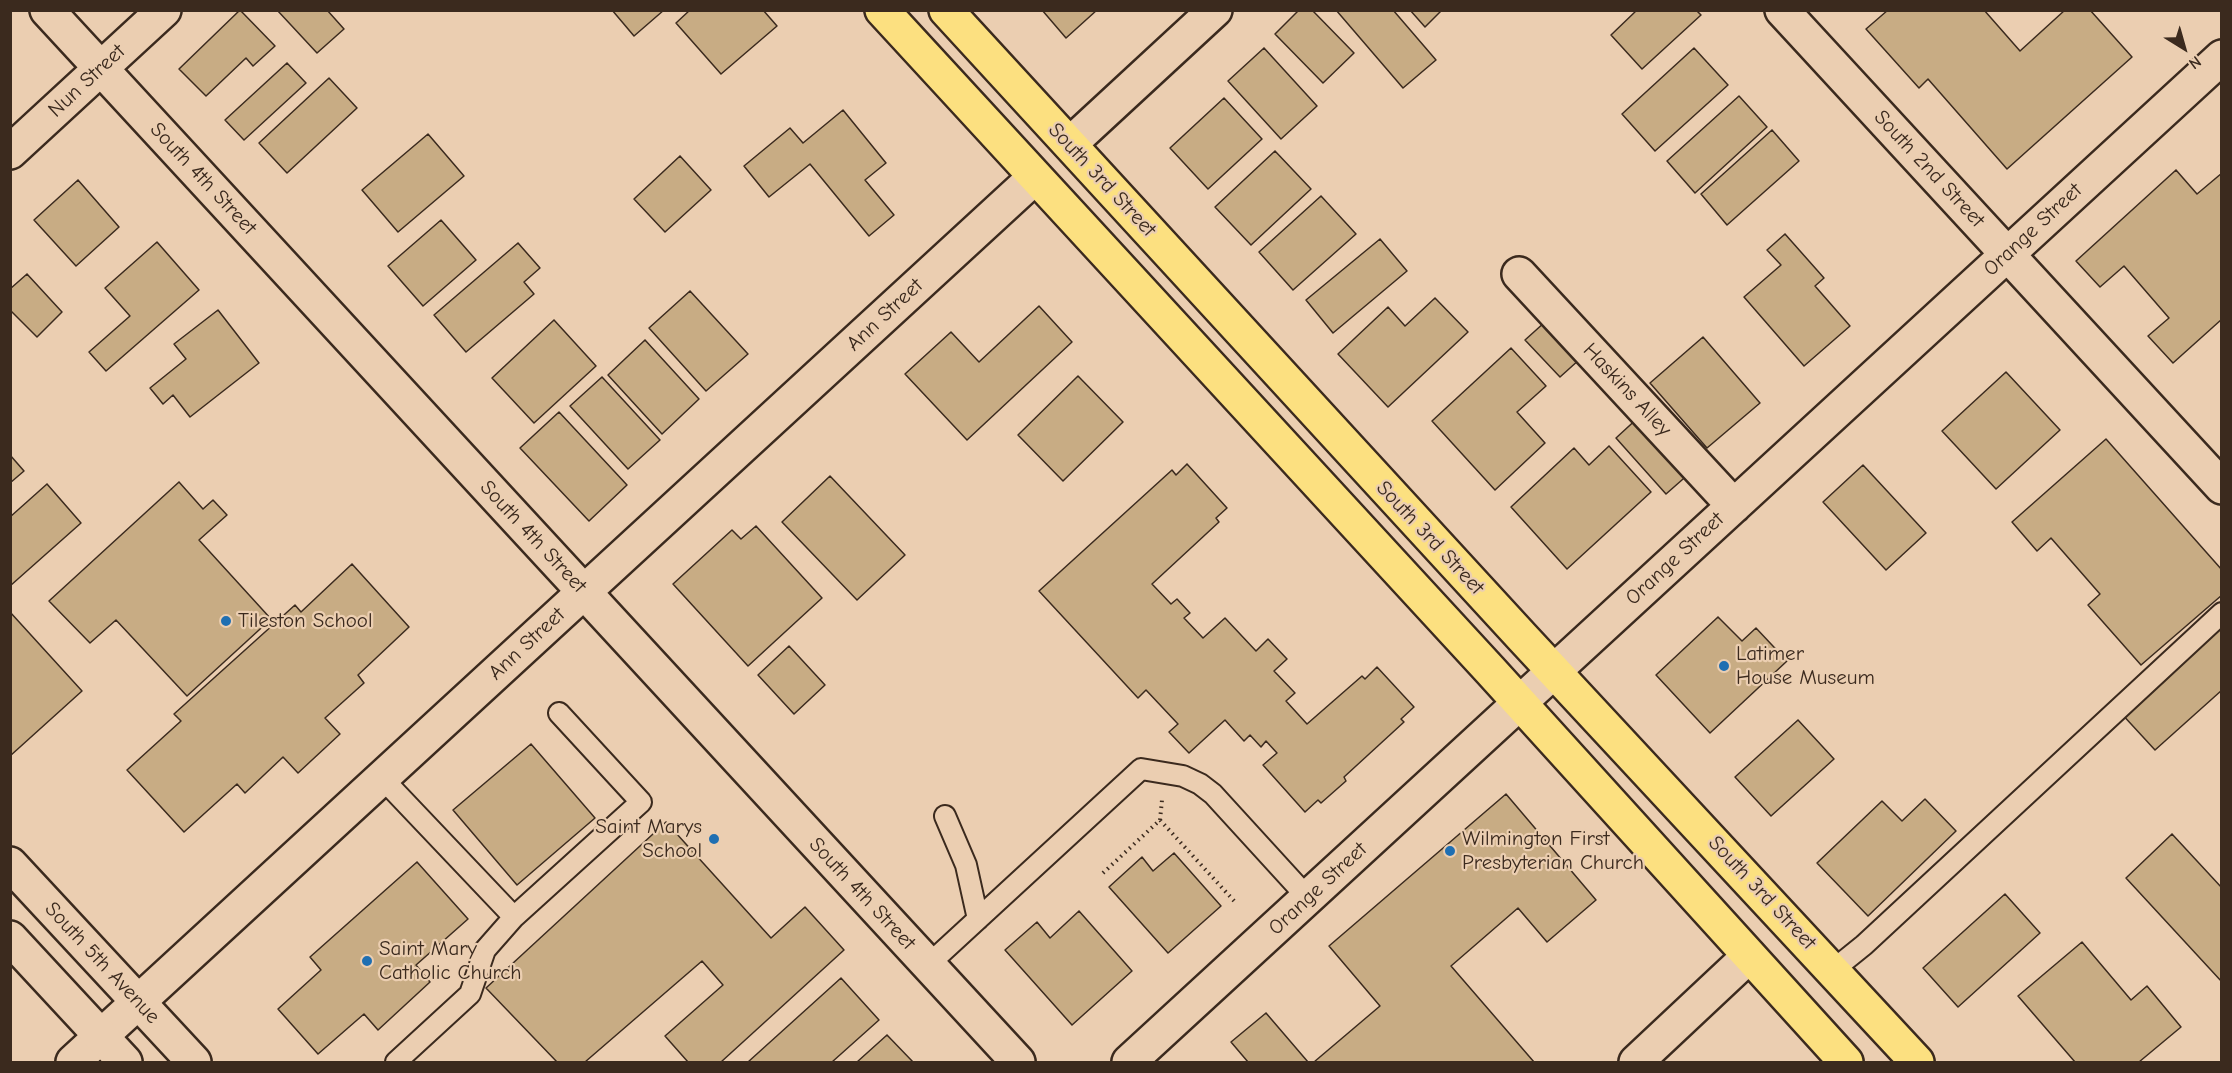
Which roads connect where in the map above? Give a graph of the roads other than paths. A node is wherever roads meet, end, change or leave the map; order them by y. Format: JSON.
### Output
{"nodes":[{"id":1,"x":47,"y":10,"type":"edge"},
{"id":2,"x":165,"y":10,"type":"edge"},
{"id":3,"x":882,"y":10,"type":"edge"},
{"id":4,"x":946,"y":10,"type":"edge"},
{"id":5,"x":1215,"y":10,"type":"edge"},
{"id":6,"x":1782,"y":10,"type":"edge"},
{"id":7,"x":2222,"y":57,"type":"edge"},
{"id":8,"x":101,"y":69,"type":"junction"},
{"id":9,"x":1070,"y":144,"type":"junction"},
{"id":10,"x":10,"y":152,"type":"edge"},
{"id":11,"x":1035,"y":177,"type":"junction"},
{"id":12,"x":2007,"y":254,"type":"junction"},
{"id":13,"x":1519,"y":274,"type":"dead end"},
{"id":14,"x":2222,"y":487,"type":"edge"},
{"id":15,"x":1734,"y":506,"type":"junction"},
{"id":16,"x":584,"y":592,"type":"junction"},
{"id":17,"x":2222,"y":614,"type":"edge"},
{"id":18,"x":1554,"y":671,"type":"junction"},
{"id":19,"x":1520,"y":703,"type":"junction"},
{"id":20,"x":559,"y":713,"type":"dead end"},
{"id":21,"x":382,"y":778,"type":"junction"},
{"id":22,"x":945,"y":816,"type":"dead end"},
{"id":23,"x":10,"y":864,"type":"edge"},
{"id":24,"x":1308,"y":898,"type":"junction"},
{"id":25,"x":513,"y":917,"type":"junction"},
{"id":26,"x":978,"y":918,"type":"junction"},
{"id":27,"x":10,"y":938,"type":"edge"},
{"id":28,"x":1749,"y":956,"type":"junction"},
{"id":29,"x":928,"y":964,"type":"junction"},
{"id":30,"x":1833,"y":970,"type":"junction"},
{"id":31,"x":138,"y":1002,"type":"junction"},
{"id":32,"x":101,"y":1036,"type":"junction"},
{"id":33,"x":73,"y":1062,"type":"edge"},
{"id":34,"x":125,"y":1062,"type":"edge"},
{"id":35,"x":194,"y":1062,"type":"edge"},
{"id":36,"x":396,"y":1062,"type":"edge"},
{"id":37,"x":1018,"y":1062,"type":"edge"},
{"id":38,"x":1130,"y":1062,"type":"edge"},
{"id":39,"x":1636,"y":1062,"type":"edge"},
{"id":40,"x":1846,"y":1062,"type":"edge"},
{"id":41,"x":1917,"y":1062,"type":"edge"}],
"edges":[{"from":1,"to":8,"type":"street","name":"South 4th Street"},
{"from":2,"to":8,"type":"street","name":"Nun Street"},
{"from":3,"to":11,"type":"main road"},
{"from":4,"to":9,"type":"main road","name":"South 3rd Street"},
{"from":5,"to":9,"type":"street"},
{"from":6,"to":12,"type":"street","name":"South 2nd Street"},
{"from":7,"to":12,"type":"street","name":"Orange Street"},
{"from":8,"to":10,"type":"street","name":"Nun Street"},
{"from":8,"to":16,"type":"street","name":"South 4th Street"},
{"from":9,"to":18,"type":"main road","name":"South 3rd Street"},
{"from":11,"to":16,"type":"street","name":"Ann Street"},
{"from":11,"to":19,"type":"main road"},
{"from":12,"to":14,"type":"street","name":"South 2nd Street"},
{"from":12,"to":15,"type":"street","name":"Orange Street"},
{"from":13,"to":15,"type":"street","name":"Haskins Alley"},
{"from":15,"to":18,"type":"street","name":"Orange Street"},
{"from":16,"to":21,"type":"street","name":"Ann Street"},
{"from":16,"to":29,"type":"street","name":"South 4th Street"},
{"from":17,"to":30,"type":"lane"},
{"from":18,"to":19,"type":"street","name":"Orange Street"},
{"from":18,"to":30,"type":"main road","name":"South 3rd Street"},
{"from":19,"to":24,"type":"street","name":"Orange Street"},
{"from":19,"to":28,"type":"main road"},
{"from":20,"to":25,"type":"lane"},
{"from":21,"to":25,"type":"lane"},
{"from":21,"to":31,"type":"street","name":"Ann Street"},
{"from":22,"to":26,"type":"lane"},
{"from":23,"to":31,"type":"street","name":"South 5th Avenue"},
{"from":24,"to":26,"type":"lane"},
{"from":24,"to":38,"type":"street","name":"Orange Street"},
{"from":25,"to":36,"type":"lane"},
{"from":26,"to":29,"type":"lane"},
{"from":27,"to":32,"type":"street"},
{"from":28,"to":39,"type":"street"},
{"from":28,"to":40,"type":"main road"},
{"from":29,"to":37,"type":"street","name":"South 4th Street"},
{"from":30,"to":41,"type":"main road","name":"South 3rd Street"},
{"from":31,"to":32,"type":"street","name":"Ann Street"},
{"from":31,"to":35,"type":"street","name":"South 5th Avenue"},
{"from":32,"to":33,"type":"street","name":"Ann Street"},
{"from":32,"to":34,"type":"street"}]}
